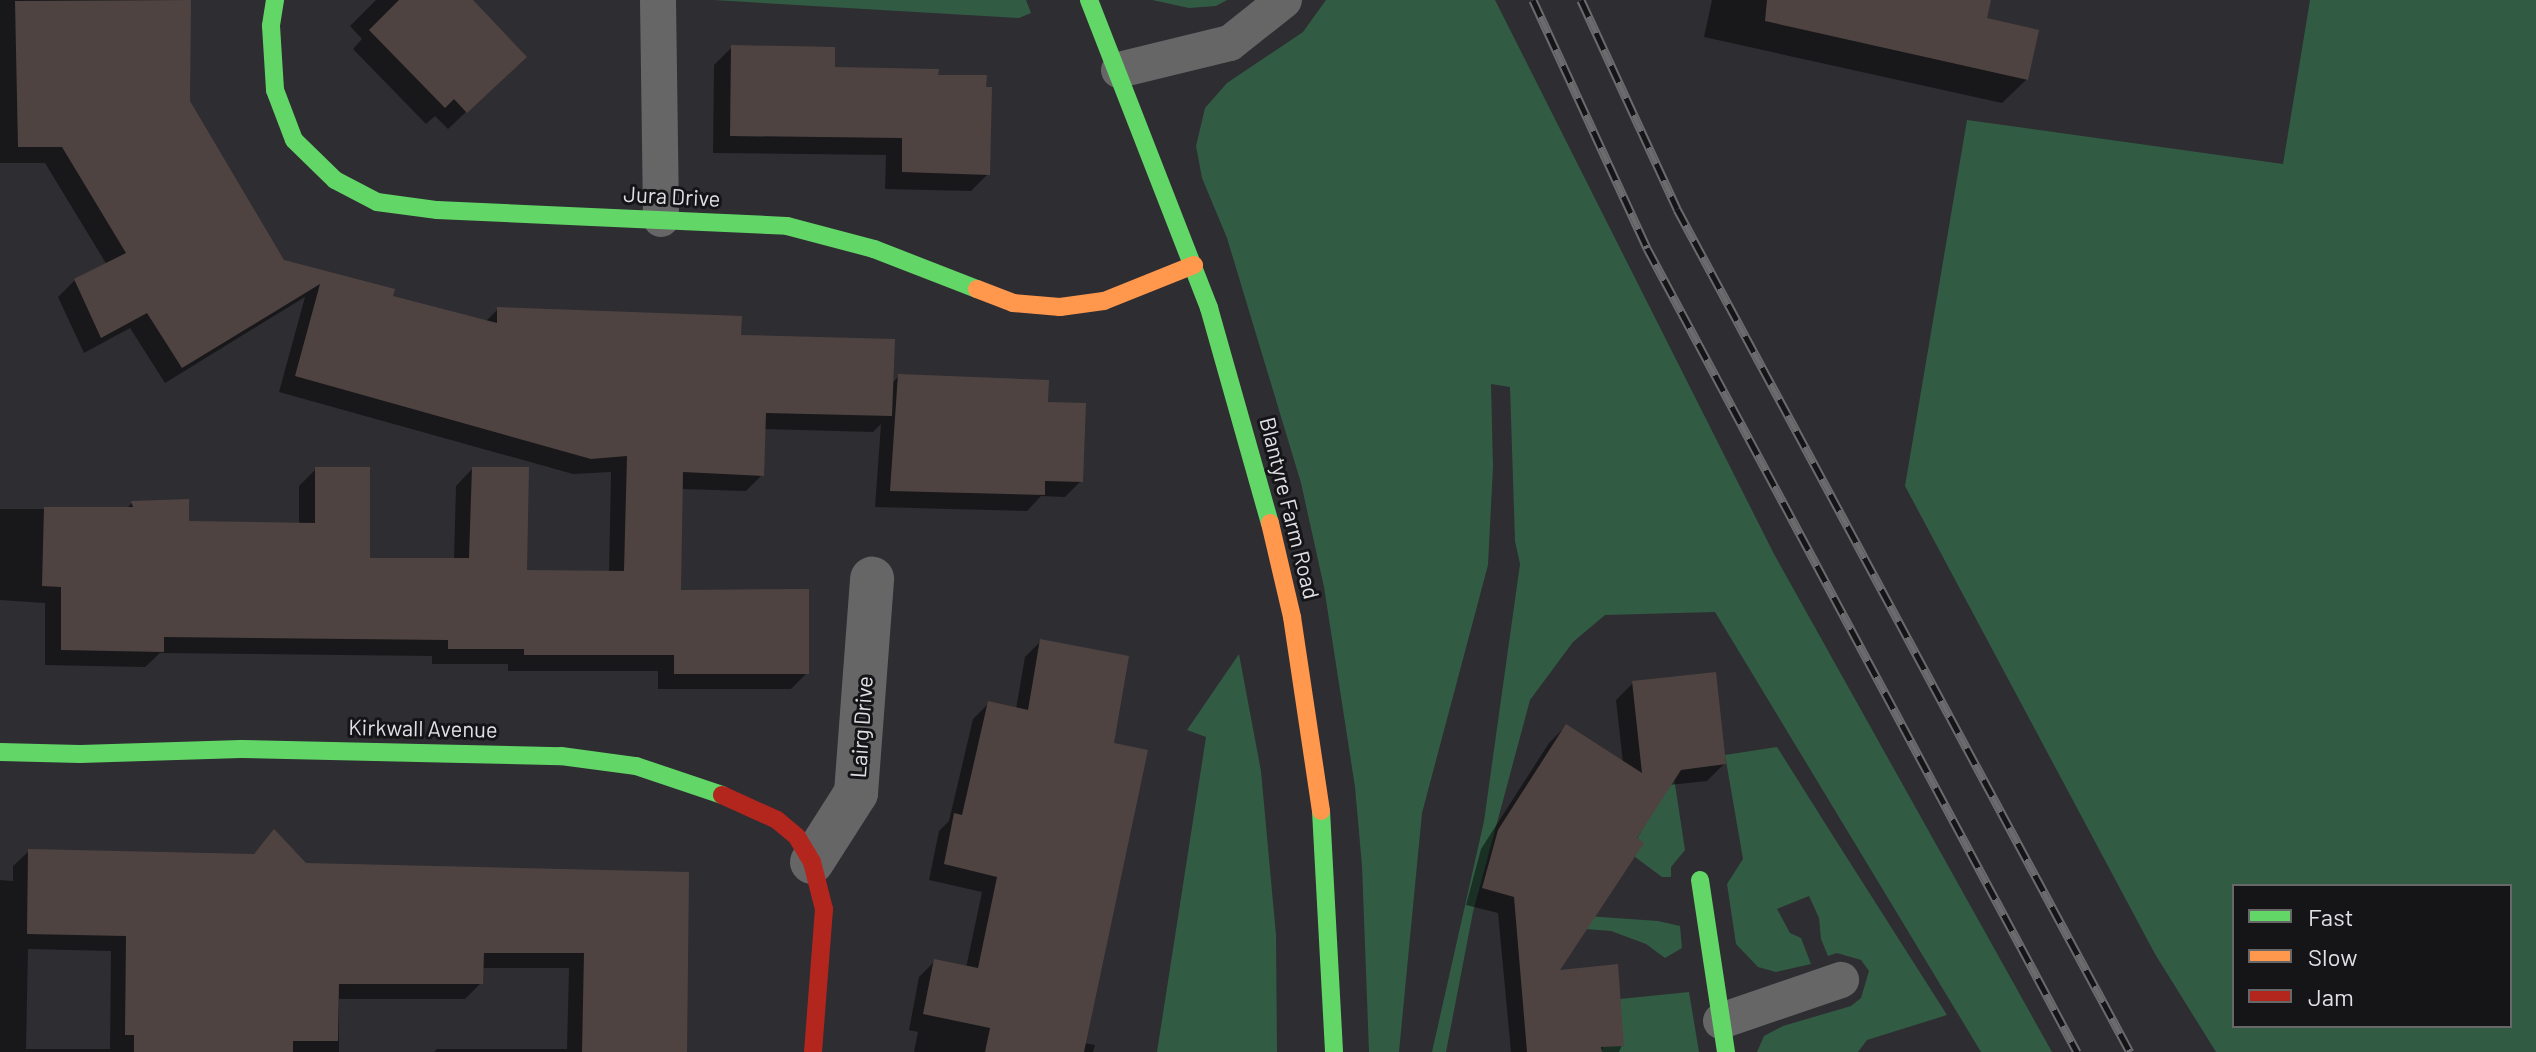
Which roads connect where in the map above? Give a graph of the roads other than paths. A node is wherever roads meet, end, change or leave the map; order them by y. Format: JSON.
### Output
{"nodes":[{"id":1,"x":275,"y":0,"type":"edge"},
{"id":2,"x":658,"y":0,"type":"edge"},
{"id":3,"x":1089,"y":0,"type":"edge"},
{"id":4,"x":1284,"y":0,"type":"edge"},
{"id":5,"x":1119,"y":70,"type":"junction"},
{"id":6,"x":661,"y":219,"type":"junction"},
{"id":7,"x":1194,"y":265,"type":"junction"},
{"id":8,"x":872,"y":579,"type":"dead end"},
{"id":9,"x":0,"y":752,"type":"edge"},
{"id":10,"x":812,"y":862,"type":"junction"},
{"id":11,"x":1700,"y":880,"type":"dead end"},
{"id":12,"x":1841,"y":980,"type":"dead end"},
{"id":13,"x":1724,"y":1036,"type":"edge"},
{"id":14,"x":813,"y":1052,"type":"edge"},
{"id":15,"x":1334,"y":1052,"type":"edge"}],
"edges":[{"from":1,"to":6,"type":"street","name":"Jura Drive"},
{"from":2,"to":6,"type":"lane"},
{"from":3,"to":5,"type":"street","name":"Blantyre Farm Road"},
{"from":4,"to":5,"type":"lane"},
{"from":5,"to":7,"type":"street","name":"Blantyre Farm Road"},
{"from":6,"to":7,"type":"street","name":"Jura Drive"},
{"from":7,"to":15,"type":"street","name":"Blantyre Farm Road"},
{"from":8,"to":10,"type":"street","name":"Lairg Drive"},
{"from":9,"to":10,"type":"street","name":"Kirkwall Avenue"},
{"from":10,"to":14,"type":"street"},
{"from":11,"to":13,"type":"street"},
{"from":12,"to":13,"type":"lane"}]}
